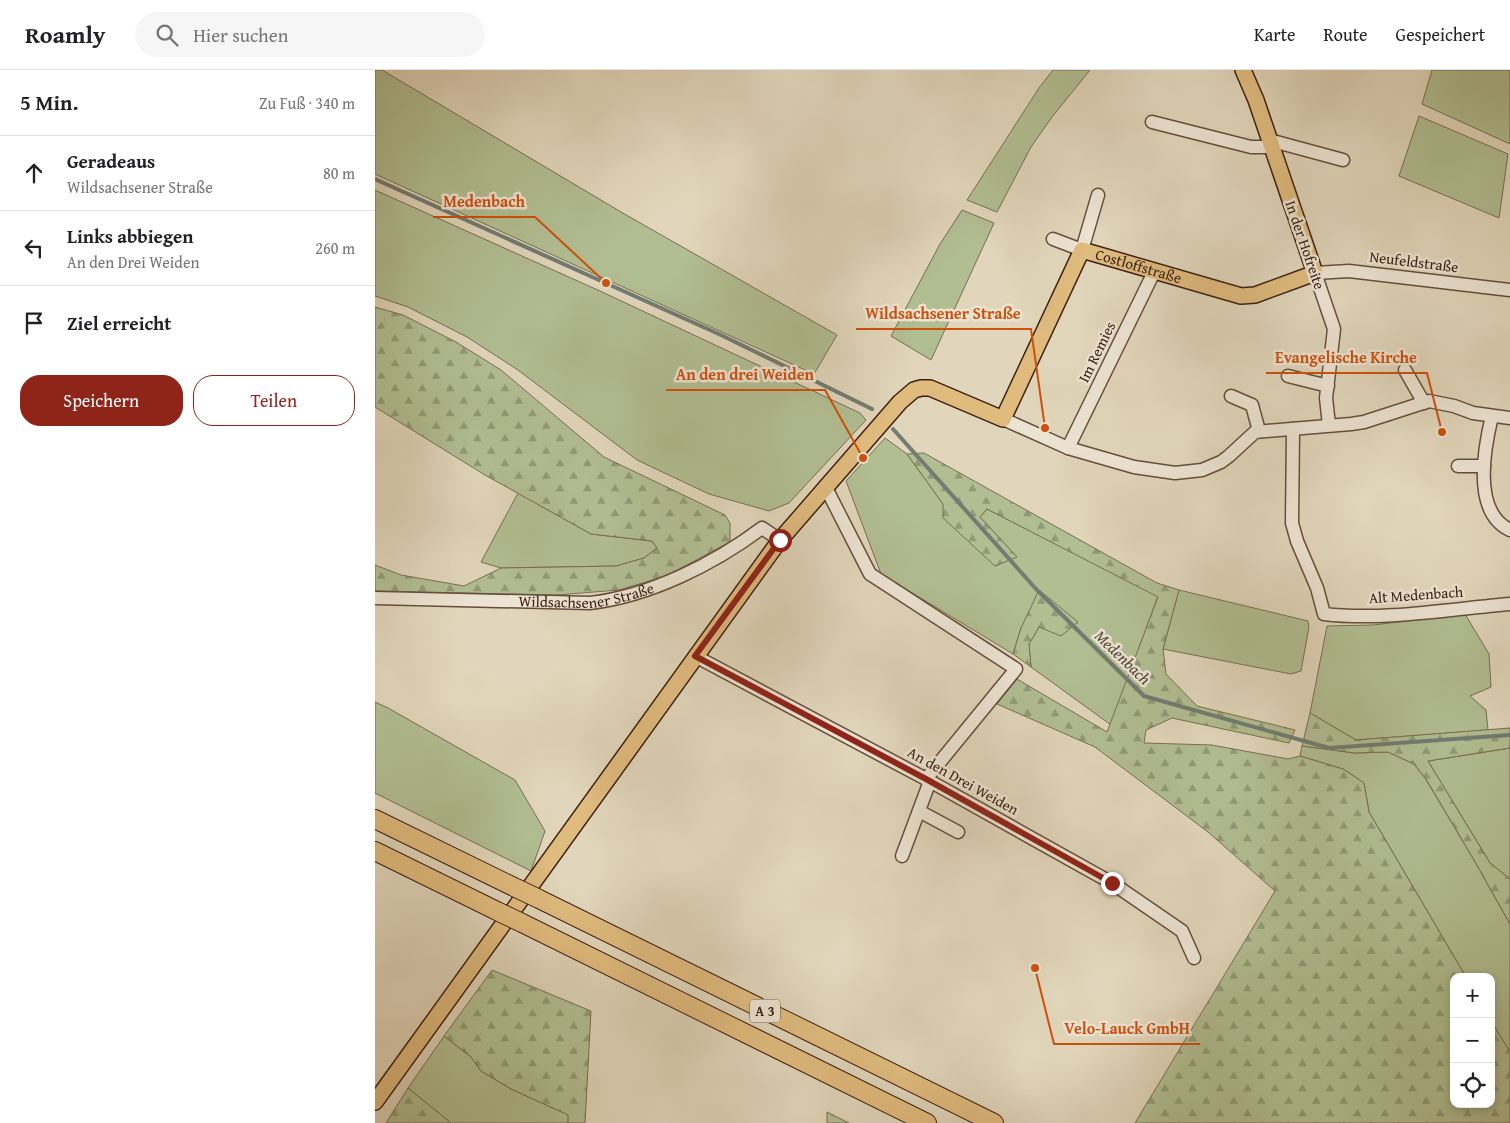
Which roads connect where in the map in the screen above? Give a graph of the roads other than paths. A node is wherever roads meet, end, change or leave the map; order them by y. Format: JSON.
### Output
{"nodes":[{"id":1,"x":1243,"y":70,"type":"edge"},
{"id":2,"x":1152,"y":122,"type":"dead end"},
{"id":3,"x":1271,"y":144,"type":"junction"},
{"id":4,"x":1343,"y":160,"type":"dead end"},
{"id":5,"x":1097,"y":196,"type":"dead end"},
{"id":6,"x":1053,"y":239,"type":"dead end"},
{"id":7,"x":1082,"y":250,"type":"junction"},
{"id":8,"x":1155,"y":270,"type":"junction"},
{"id":9,"x":1315,"y":273,"type":"junction"},
{"id":10,"x":1510,"y":290,"type":"edge"},
{"id":11,"x":1405,"y":370,"type":"dead end"},
{"id":12,"x":1288,"y":376,"type":"dead end"},
{"id":13,"x":1328,"y":386,"type":"junction"},
{"id":14,"x":1231,"y":396,"type":"dead end"},
{"id":15,"x":1423,"y":403,"type":"junction"},
{"id":16,"x":1492,"y":416,"type":"junction"},
{"id":17,"x":1510,"y":418,"type":"edge"},
{"id":18,"x":1003,"y":419,"type":"junction"},
{"id":19,"x":1329,"y":426,"type":"junction"},
{"id":20,"x":1293,"y":430,"type":"junction"},
{"id":21,"x":1259,"y":431,"type":"junction"},
{"id":22,"x":1069,"y":448,"type":"junction"},
{"id":23,"x":1458,"y":466,"type":"dead end"},
{"id":24,"x":1484,"y":466,"type":"junction"},
{"id":25,"x":825,"y":486,"type":"junction"},
{"id":26,"x":1510,"y":530,"type":"edge"},
{"id":27,"x":780,"y":540,"type":"junction"},
{"id":28,"x":375,"y":598,"type":"edge"},
{"id":29,"x":1510,"y":604,"type":"edge"},
{"id":30,"x":695,"y":656,"type":"junction"},
{"id":31,"x":928,"y":780,"type":"junction"},
{"id":32,"x":919,"y":811,"type":"junction"},
{"id":33,"x":375,"y":819,"type":"edge"},
{"id":34,"x":958,"y":832,"type":"dead end"},
{"id":35,"x":375,"y":851,"type":"edge"},
{"id":36,"x":902,"y":856,"type":"dead end"},
{"id":37,"x":1194,"y":958,"type":"dead end"},
{"id":38,"x":376,"y":1098,"type":"edge"},
{"id":39,"x":927,"y":1123,"type":"edge"},
{"id":40,"x":994,"y":1123,"type":"edge"}],
"edges":[{"from":1,"to":3,"type":"main road","name":"In der Hofreite"},
{"from":2,"to":3,"type":"street"},
{"from":3,"to":4,"type":"street"},
{"from":3,"to":9,"type":"main road","name":"In der Hofreite"},
{"from":5,"to":7,"type":"street"},
{"from":6,"to":7,"type":"street"},
{"from":7,"to":8,"type":"main road","name":"Costloffstraße"},
{"from":7,"to":18,"type":"main road","name":"Costloffstraße"},
{"from":8,"to":9,"type":"main road","name":"Costloffstraße"},
{"from":8,"to":22,"type":"street","name":"Im Remies"},
{"from":9,"to":10,"type":"street","name":"Neufeldstraße"},
{"from":9,"to":13,"type":"street","name":"In der Hofreite"},
{"from":11,"to":15,"type":"street"},
{"from":12,"to":13,"type":"street"},
{"from":13,"to":19,"type":"street","name":"In der Hofreite"},
{"from":14,"to":21,"type":"street"},
{"from":15,"to":16,"type":"street"},
{"from":15,"to":19,"type":"street"},
{"from":16,"to":17,"type":"street"},
{"from":16,"to":24,"type":"street"},
{"from":18,"to":22,"type":"street"},
{"from":18,"to":25,"type":"main road"},
{"from":19,"to":20,"type":"street"},
{"from":20,"to":21,"type":"street"},
{"from":20,"to":29,"type":"street","name":"Alt Medenbach"},
{"from":21,"to":22,"type":"street"},
{"from":23,"to":24,"type":"street"},
{"from":24,"to":26,"type":"street"},
{"from":25,"to":27,"type":"main road"},
{"from":25,"to":31,"type":"street"},
{"from":27,"to":28,"type":"street","name":"Wildsachsener Straße"},
{"from":27,"to":30,"type":"main road"},
{"from":30,"to":31,"type":"street","name":"An den Drei Weiden"},
{"from":30,"to":38,"type":"main road"},
{"from":31,"to":32,"type":"street"},
{"from":31,"to":37,"type":"street","name":"An den Drei Weiden"},
{"from":32,"to":34,"type":"street"},
{"from":32,"to":36,"type":"street"},
{"from":33,"to":40,"type":"highway","number":"A 3","bridge":true},
{"from":35,"to":39,"type":"highway","number":"A 3","bridge":true}]}
